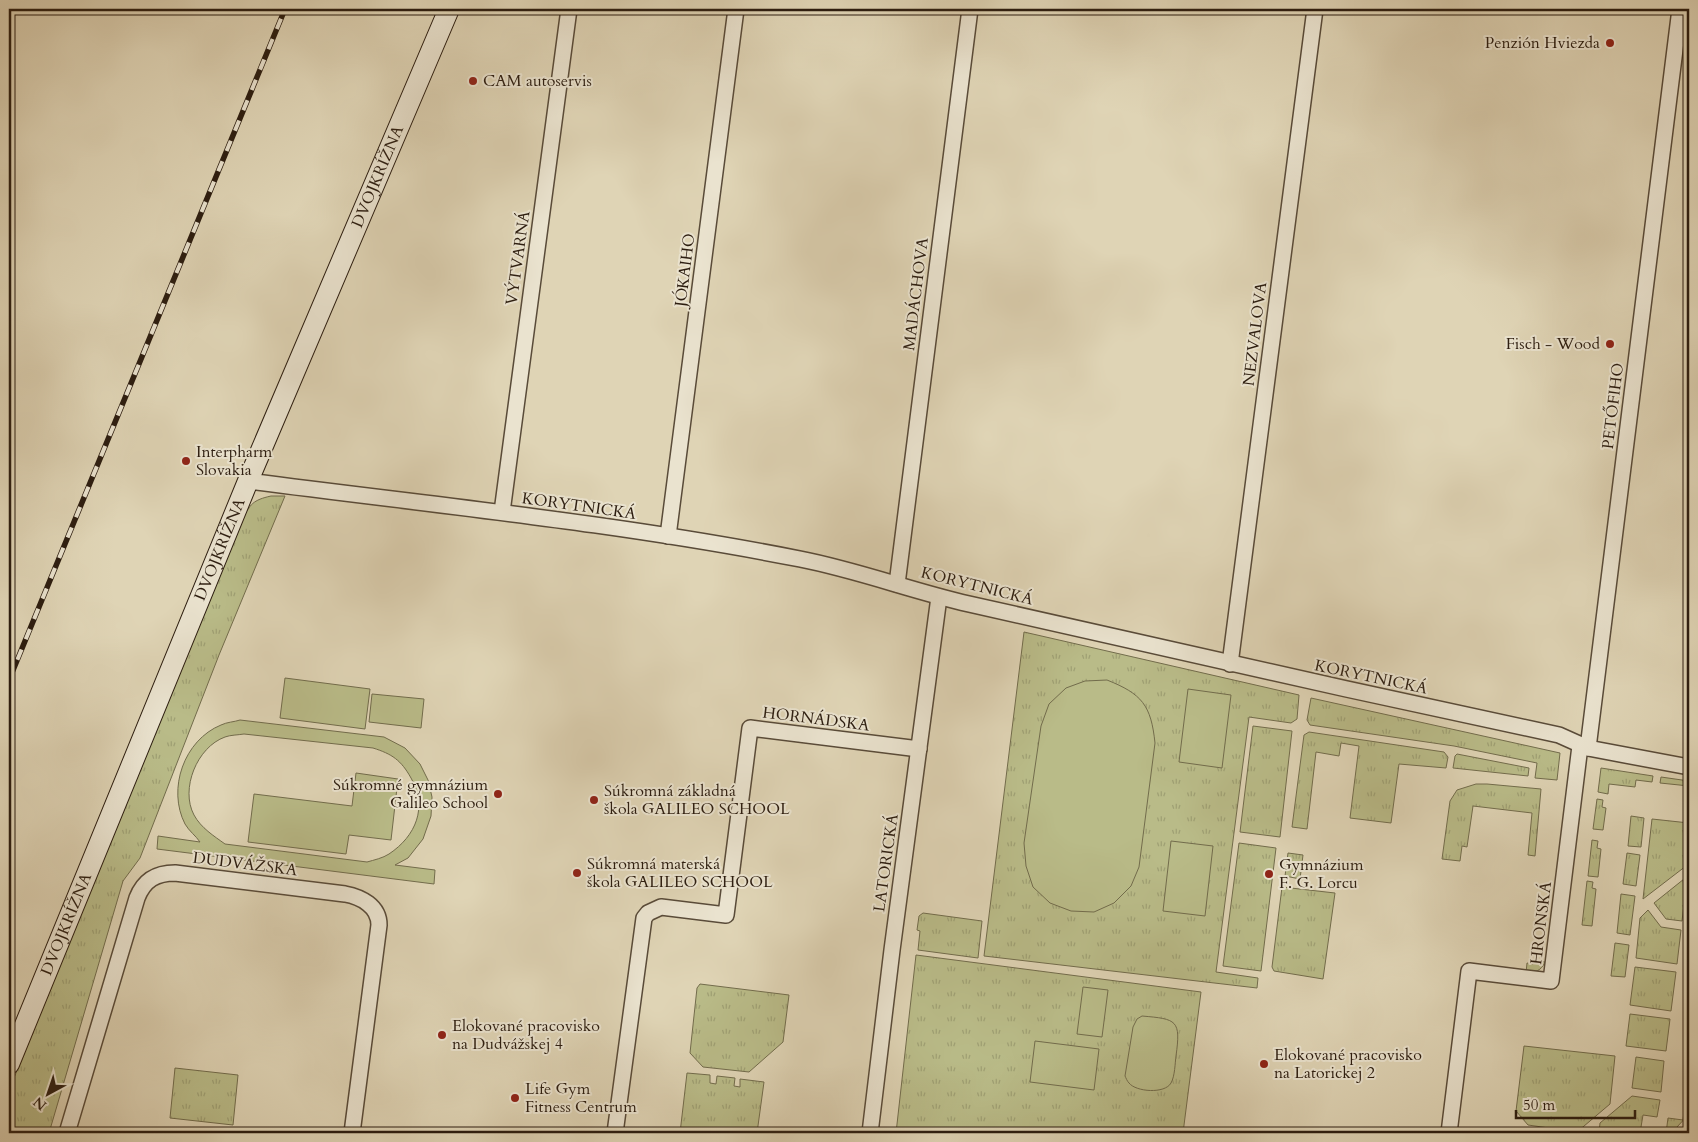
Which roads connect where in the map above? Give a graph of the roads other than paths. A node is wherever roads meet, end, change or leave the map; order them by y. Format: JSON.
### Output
{"nodes":[{"id":1,"x":449,"y":9,"type":"edge"},
{"id":2,"x":569,"y":9,"type":"edge"},
{"id":3,"x":736,"y":9,"type":"edge"},
{"id":4,"x":970,"y":9,"type":"edge"},
{"id":5,"x":1315,"y":9,"type":"edge"},
{"id":6,"x":1680,"y":9,"type":"edge"},
{"id":7,"x":248,"y":481,"type":"junction"},
{"id":8,"x":502,"y":512,"type":"junction"},
{"id":9,"x":668,"y":536,"type":"junction"},
{"id":10,"x":897,"y":584,"type":"junction"},
{"id":11,"x":940,"y":597,"type":"junction"},
{"id":12,"x":1230,"y":664,"type":"junction"},
{"id":13,"x":1584,"y":747,"type":"junction"},
{"id":14,"x":919,"y":749,"type":"junction"},
{"id":15,"x":1689,"y":766,"type":"edge"},
{"id":16,"x":9,"y":1064,"type":"edge"},
{"id":17,"x":67,"y":1133,"type":"edge"},
{"id":18,"x":352,"y":1133,"type":"edge"},
{"id":19,"x":616,"y":1133,"type":"edge"},
{"id":20,"x":870,"y":1133,"type":"edge"},
{"id":21,"x":1448,"y":1133,"type":"edge"}],
"edges":[{"from":1,"to":7,"type":"street","name":"DVOJKRÍŽNA"},
{"from":2,"to":8,"type":"street","name":"VÝTVARNÁ"},
{"from":3,"to":9,"type":"street","name":"JÓKAIHO"},
{"from":4,"to":10,"type":"street","name":"MADÁCHOVA"},
{"from":5,"to":12,"type":"street","name":"NEZVALOVA"},
{"from":6,"to":13,"type":"street","name":"PETŐFIHO"},
{"from":7,"to":8,"type":"street","name":"KORYTNICKÁ"},
{"from":7,"to":16,"type":"street","name":"DVOJKRÍŽNA"},
{"from":8,"to":9,"type":"street","name":"KORYTNICKÁ"},
{"from":9,"to":10,"type":"street","name":"KORYTNICKÁ"},
{"from":10,"to":11,"type":"street","name":"KORYTNICKÁ"},
{"from":11,"to":12,"type":"street","name":"KORYTNICKÁ"},
{"from":11,"to":14,"type":"street","name":"LATORICKÁ"},
{"from":12,"to":13,"type":"street","name":"KORYTNICKÁ"},
{"from":13,"to":15,"type":"street","name":"KORYTNICKÁ"},
{"from":13,"to":21,"type":"street","name":"HRONSKÁ"},
{"from":14,"to":19,"type":"street","name":"HORNÁDSKA"},
{"from":14,"to":20,"type":"street","name":"LATORICKÁ"},
{"from":17,"to":18,"type":"street","name":"DUDVÁŽSKA"}]}
